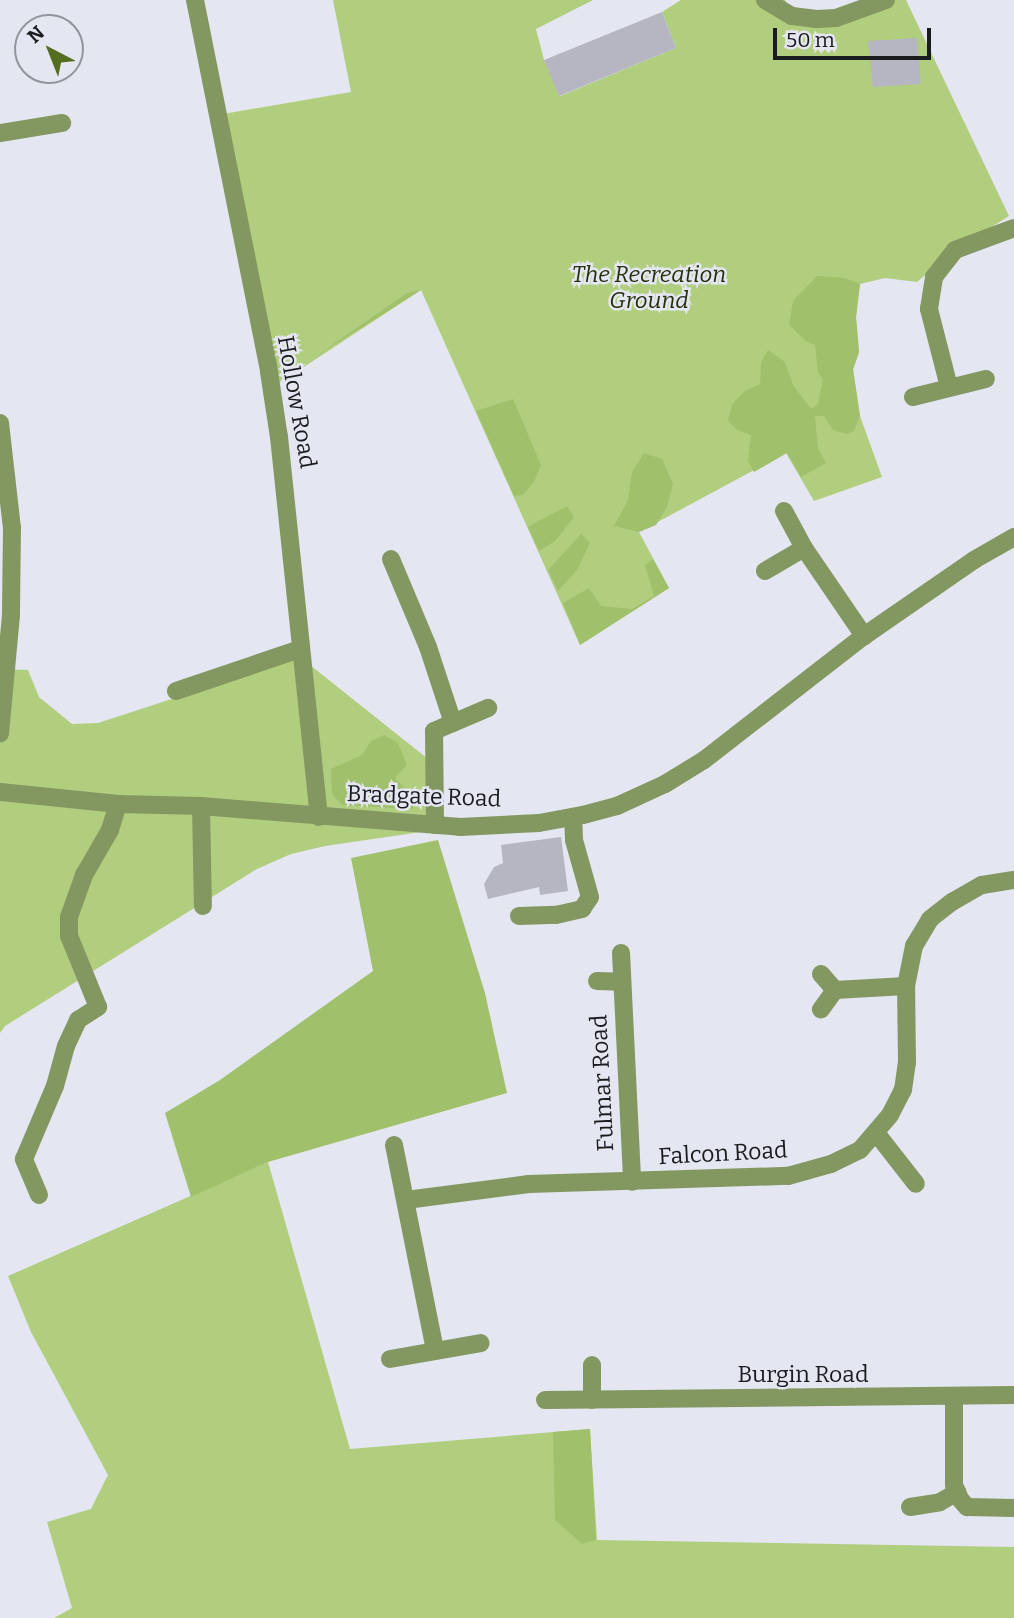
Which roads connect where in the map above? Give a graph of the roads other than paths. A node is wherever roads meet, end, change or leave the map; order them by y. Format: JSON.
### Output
{"nodes":[{"id":1,"x":195,"y":0,"type":"edge"},
{"id":2,"x":765,"y":0,"type":"edge"},
{"id":3,"x":886,"y":0,"type":"edge"},
{"id":4,"x":62,"y":123,"type":"dead end"},
{"id":5,"x":0,"y":133,"type":"edge"},
{"id":6,"x":1014,"y":228,"type":"edge"},
{"id":7,"x":986,"y":379,"type":"dead end"},
{"id":8,"x":949,"y":387,"type":"junction"},
{"id":9,"x":913,"y":397,"type":"dead end"},
{"id":10,"x":0,"y":423,"type":"edge"},
{"id":11,"x":784,"y":511,"type":"dead end"},
{"id":12,"x":1014,"y":537,"type":"edge"},
{"id":13,"x":804,"y":548,"type":"junction"},
{"id":14,"x":391,"y":559,"type":"dead end"},
{"id":15,"x":765,"y":571,"type":"dead end"},
{"id":16,"x":864,"y":636,"type":"junction"},
{"id":17,"x":300,"y":649,"type":"junction"},
{"id":18,"x":3,"y":669,"type":"edge"},
{"id":19,"x":176,"y":691,"type":"dead end"},
{"id":20,"x":488,"y":708,"type":"dead end"},
{"id":21,"x":453,"y":723,"type":"junction"},
{"id":22,"x":0,"y":733,"type":"edge"},
{"id":23,"x":0,"y":792,"type":"edge"},
{"id":24,"x":118,"y":804,"type":"junction"},
{"id":25,"x":201,"y":806,"type":"junction"},
{"id":26,"x":319,"y":817,"type":"junction"},
{"id":27,"x":573,"y":817,"type":"junction"},
{"id":28,"x":435,"y":825,"type":"junction"},
{"id":29,"x":1014,"y":880,"type":"edge"},
{"id":30,"x":203,"y":906,"type":"dead end"},
{"id":31,"x":519,"y":915,"type":"dead end"},
{"id":32,"x":621,"y":953,"type":"dead end"},
{"id":33,"x":821,"y":974,"type":"dead end"},
{"id":34,"x":597,"y":981,"type":"dead end"},
{"id":35,"x":621,"y":982,"type":"junction"},
{"id":36,"x":906,"y":986,"type":"junction"},
{"id":37,"x":835,"y":990,"type":"junction"},
{"id":38,"x":821,"y":1009,"type":"dead end"},
{"id":39,"x":877,"y":1134,"type":"junction"},
{"id":40,"x":394,"y":1145,"type":"dead end"},
{"id":41,"x":632,"y":1182,"type":"junction"},
{"id":42,"x":916,"y":1184,"type":"dead end"},
{"id":43,"x":38,"y":1195,"type":"dead end"},
{"id":44,"x":406,"y":1200,"type":"junction"},
{"id":45,"x":481,"y":1343,"type":"dead end"},
{"id":46,"x":435,"y":1350,"type":"junction"},
{"id":47,"x":390,"y":1359,"type":"dead end"},
{"id":48,"x":592,"y":1365,"type":"dead end"},
{"id":49,"x":1014,"y":1395,"type":"edge"},
{"id":50,"x":954,"y":1397,"type":"junction"},
{"id":51,"x":592,"y":1399,"type":"junction"},
{"id":52,"x":545,"y":1400,"type":"dead end"},
{"id":53,"x":957,"y":1492,"type":"junction"},
{"id":54,"x":910,"y":1507,"type":"dead end"},
{"id":55,"x":1014,"y":1508,"type":"edge"}],
"edges":[{"from":1,"to":17,"type":"street","name":"Hollow Road"},
{"from":2,"to":3,"type":"street"},
{"from":4,"to":5,"type":"street"},
{"from":6,"to":8,"type":"street"},
{"from":7,"to":8,"type":"street"},
{"from":8,"to":9,"type":"street"},
{"from":10,"to":18,"type":"street"},
{"from":11,"to":13,"type":"street"},
{"from":12,"to":16,"type":"street","name":"Bradgate Road"},
{"from":13,"to":15,"type":"street"},
{"from":13,"to":16,"type":"street"},
{"from":14,"to":21,"type":"street"},
{"from":16,"to":27,"type":"street","name":"Bradgate Road"},
{"from":17,"to":19,"type":"street"},
{"from":17,"to":26,"type":"street","name":"Hollow Road"},
{"from":18,"to":22,"type":"street"},
{"from":20,"to":21,"type":"street"},
{"from":21,"to":28,"type":"street"},
{"from":23,"to":24,"type":"street","name":"Bradgate Road"},
{"from":24,"to":25,"type":"street","name":"Bradgate Road"},
{"from":24,"to":43,"type":"street"},
{"from":25,"to":26,"type":"street","name":"Bradgate Road"},
{"from":25,"to":30,"type":"street"},
{"from":26,"to":28,"type":"street","name":"Bradgate Road"},
{"from":27,"to":28,"type":"street","name":"Bradgate Road"},
{"from":27,"to":31,"type":"street"},
{"from":29,"to":36,"type":"street","name":"Falcon Road"},
{"from":32,"to":35,"type":"street","name":"Fulmar Road"},
{"from":33,"to":37,"type":"street"},
{"from":34,"to":35,"type":"street","name":"Fulmar Road"},
{"from":35,"to":41,"type":"street","name":"Fulmar Road"},
{"from":36,"to":37,"type":"street"},
{"from":36,"to":39,"type":"street","name":"Falcon Road"},
{"from":37,"to":38,"type":"street"},
{"from":39,"to":41,"type":"street","name":"Falcon Road"},
{"from":39,"to":42,"type":"street"},
{"from":40,"to":44,"type":"street"},
{"from":41,"to":44,"type":"street","name":"Falcon Road"},
{"from":44,"to":46,"type":"street"},
{"from":45,"to":46,"type":"street"},
{"from":46,"to":47,"type":"street"},
{"from":48,"to":51,"type":"street"},
{"from":49,"to":50,"type":"street","name":"Burgin Road"},
{"from":50,"to":51,"type":"street","name":"Burgin Road"},
{"from":50,"to":53,"type":"street"},
{"from":51,"to":52,"type":"street","name":"Burgin Road"},
{"from":53,"to":54,"type":"street"},
{"from":53,"to":55,"type":"street"}]}
